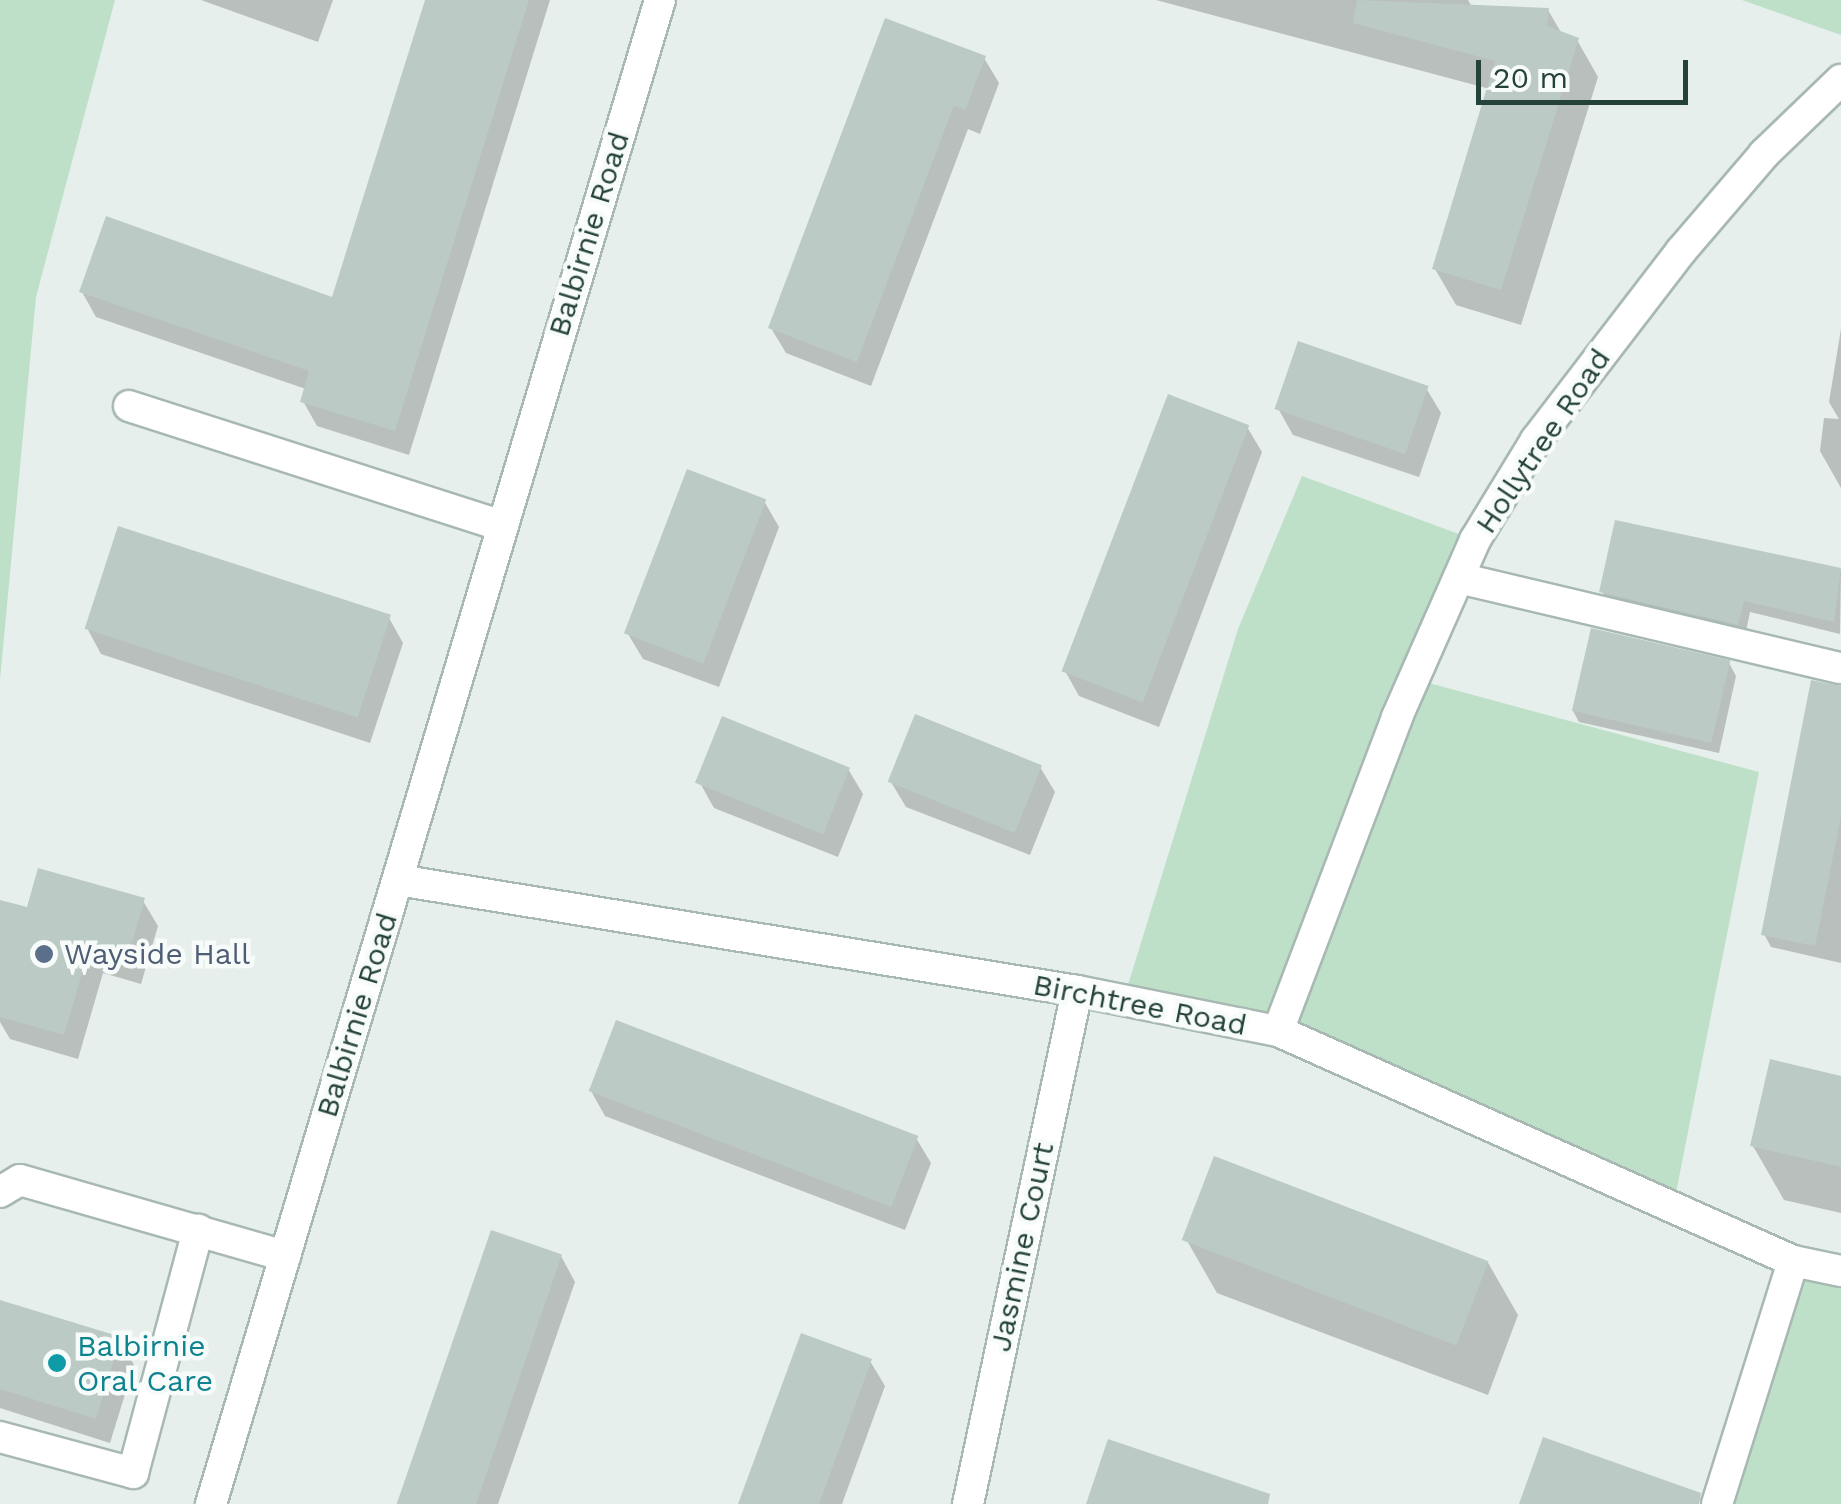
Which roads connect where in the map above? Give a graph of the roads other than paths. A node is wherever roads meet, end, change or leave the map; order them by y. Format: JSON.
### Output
{"nodes":[{"id":1,"x":660,"y":0,"type":"edge"},
{"id":2,"x":1841,"y":80,"type":"edge"},
{"id":3,"x":129,"y":406,"type":"dead end"},
{"id":4,"x":502,"y":526,"type":"junction"},
{"id":5,"x":1458,"y":578,"type":"junction"},
{"id":6,"x":1841,"y":668,"type":"edge"},
{"id":7,"x":398,"y":880,"type":"junction"},
{"id":8,"x":1077,"y":991,"type":"junction"},
{"id":9,"x":1278,"y":1032,"type":"junction"},
{"id":10,"x":0,"y":1192,"type":"edge"},
{"id":11,"x":198,"y":1230,"type":"junction"},
{"id":12,"x":285,"y":1256,"type":"junction"},
{"id":13,"x":1793,"y":1261,"type":"junction"},
{"id":14,"x":1841,"y":1271,"type":"edge"},
{"id":15,"x":0,"y":1437,"type":"edge"},
{"id":16,"x":211,"y":1504,"type":"edge"},
{"id":17,"x":968,"y":1504,"type":"edge"},
{"id":18,"x":1718,"y":1504,"type":"edge"}],
"edges":[{"from":1,"to":4,"type":"street","name":"Balbirnie Road"},
{"from":2,"to":5,"type":"street","name":"Hollytree Road"},
{"from":3,"to":4,"type":"street"},
{"from":4,"to":7,"type":"street","name":"Balbirnie Road"},
{"from":5,"to":6,"type":"street"},
{"from":5,"to":9,"type":"street","name":"Hollytree Road"},
{"from":7,"to":8,"type":"street","name":"Birchtree Road"},
{"from":7,"to":12,"type":"street","name":"Balbirnie Road"},
{"from":8,"to":9,"type":"street","name":"Birchtree Road"},
{"from":8,"to":17,"type":"street","name":"Jasmine Court"},
{"from":9,"to":13,"type":"street","name":"Birchtree Road"},
{"from":10,"to":11,"type":"street"},
{"from":11,"to":12,"type":"street"},
{"from":11,"to":15,"type":"street"},
{"from":12,"to":16,"type":"street","name":"Balbirnie Road"},
{"from":13,"to":14,"type":"street","name":"Birchtree Road"},
{"from":13,"to":18,"type":"street"}]}
